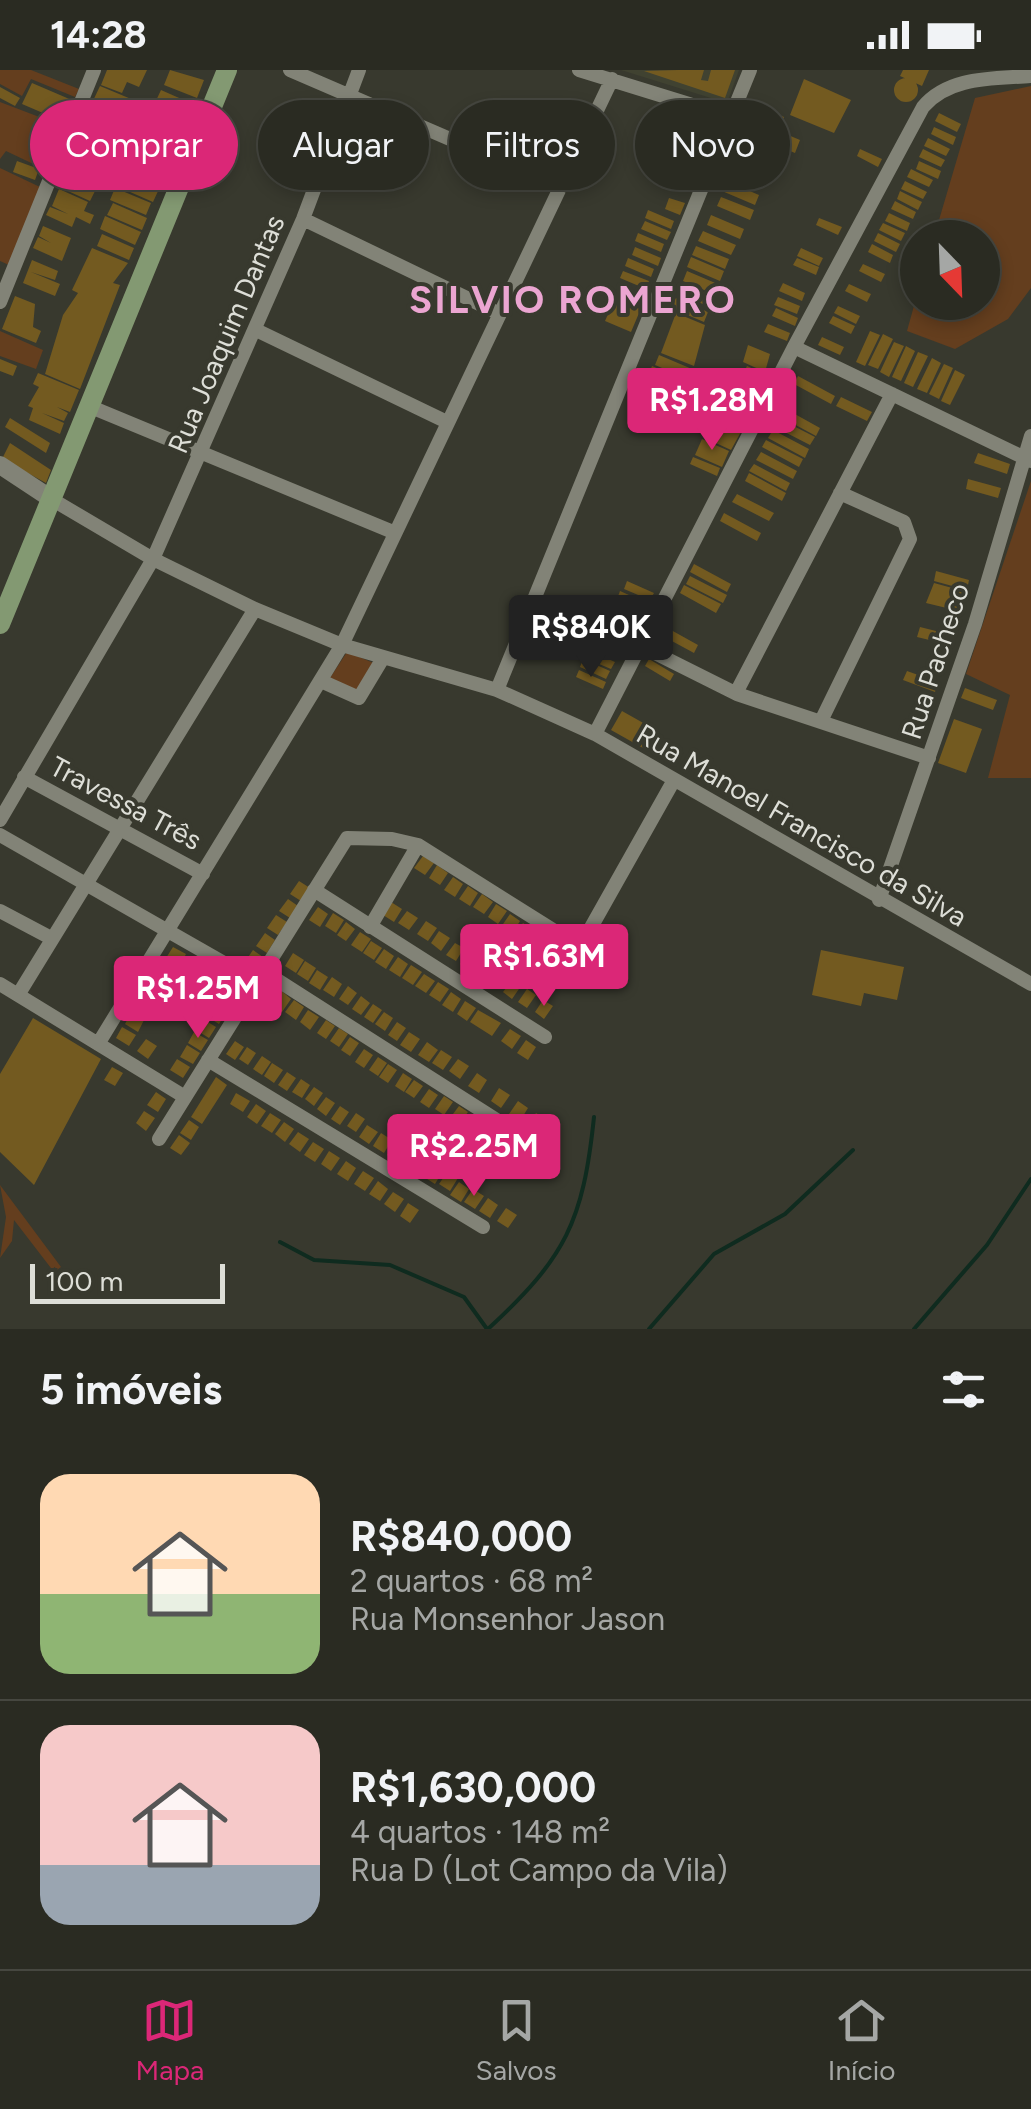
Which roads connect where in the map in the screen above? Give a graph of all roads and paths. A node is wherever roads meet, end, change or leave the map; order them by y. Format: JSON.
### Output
{"nodes":[{"id":1,"x":94,"y":70,"type":"edge"},
{"id":2,"x":227,"y":70,"type":"edge"},
{"id":3,"x":290,"y":70,"type":"edge"},
{"id":4,"x":359,"y":70,"type":"edge"},
{"id":5,"x":579,"y":70,"type":"edge"},
{"id":6,"x":750,"y":70,"type":"edge"},
{"id":7,"x":1031,"y":76,"type":"edge"},
{"id":8,"x":612,"y":79,"type":"junction"},
{"id":9,"x":349,"y":95,"type":"junction"},
{"id":10,"x":602,"y":100,"type":"edge"},
{"id":11,"x":680,"y":100,"type":"edge"},
{"id":12,"x":738,"y":100,"type":"edge"},
{"id":13,"x":449,"y":138,"type":"edge"},
{"id":14,"x":560,"y":190,"type":"edge"},
{"id":15,"x":701,"y":190,"type":"edge"},
{"id":16,"x":303,"y":219,"type":"junction"},
{"id":17,"x":0,"y":302,"type":"edge"},
{"id":18,"x":500,"y":314,"type":"junction"},
{"id":19,"x":256,"y":330,"type":"junction"},
{"id":20,"x":794,"y":348,"type":"junction"},
{"id":21,"x":892,"y":394,"type":"junction"},
{"id":22,"x":92,"y":407,"type":"junction"},
{"id":23,"x":446,"y":422,"type":"junction"},
{"id":24,"x":1031,"y":436,"type":"edge"},
{"id":25,"x":203,"y":455,"type":"junction"},
{"id":26,"x":1028,"y":460,"type":"edge"},
{"id":27,"x":0,"y":465,"type":"edge"},
{"id":28,"x":840,"y":493,"type":"junction"},
{"id":29,"x":53,"y":500,"type":"junction"},
{"id":30,"x":393,"y":532,"type":"junction"},
{"id":31,"x":153,"y":559,"type":"junction"},
{"id":32,"x":255,"y":609,"type":"junction"},
{"id":33,"x":0,"y":624,"type":"edge"},
{"id":34,"x":342,"y":645,"type":"junction"},
{"id":35,"x":641,"y":646,"type":"junction"},
{"id":36,"x":383,"y":658,"type":"junction"},
{"id":37,"x":321,"y":681,"type":"junction"},
{"id":38,"x":497,"y":690,"type":"junction"},
{"id":39,"x":736,"y":694,"type":"junction"},
{"id":40,"x":821,"y":721,"type":"junction"},
{"id":41,"x":596,"y":734,"type":"junction"},
{"id":42,"x":928,"y":758,"type":"junction"},
{"id":43,"x":24,"y":777,"type":"junction"},
{"id":44,"x":674,"y":780,"type":"junction"},
{"id":45,"x":0,"y":820,"type":"edge"},
{"id":46,"x":119,"y":827,"type":"junction"},
{"id":47,"x":0,"y":835,"type":"edge"},
{"id":48,"x":418,"y":846,"type":"junction"},
{"id":49,"x":203,"y":874,"type":"junction"},
{"id":50,"x":85,"y":883,"type":"junction"},
{"id":51,"x":314,"y":890,"type":"junction"},
{"id":52,"x":879,"y":900,"type":"junction"},
{"id":53,"x":0,"y":911,"type":"edge"},
{"id":54,"x":370,"y":927,"type":"junction"},
{"id":55,"x":167,"y":932,"type":"junction"},
{"id":56,"x":52,"y":938,"type":"junction"},
{"id":57,"x":260,"y":977,"type":"junction"},
{"id":58,"x":0,"y":984,"type":"edge"},
{"id":59,"x":1031,"y":984,"type":"edge"},
{"id":60,"x":18,"y":995,"type":"junction"},
{"id":61,"x":545,"y":1036,"type":"dead end"},
{"id":62,"x":98,"y":1044,"type":"junction"},
{"id":63,"x":208,"y":1060,"type":"junction"},
{"id":64,"x":185,"y":1097,"type":"junction"},
{"id":65,"x":159,"y":1138,"type":"dead end"},
{"id":66,"x":534,"y":1144,"type":"dead end"},
{"id":67,"x":483,"y":1227,"type":"dead end"}],
"edges":[{"from":1,"to":17,"type":"street"},
{"from":2,"to":22,"type":"main road"},
{"from":3,"to":9,"type":"street"},
{"from":4,"to":9,"type":"street","name":"Rua Joaquim Dantas"},
{"from":5,"to":8,"type":"street"},
{"from":6,"to":12,"type":"street"},
{"from":7,"to":20,"type":"street"},
{"from":8,"to":10,"type":"street"},
{"from":8,"to":11,"type":"street"},
{"from":9,"to":13,"type":"street"},
{"from":9,"to":16,"type":"street","name":"Rua Joaquim Dantas"},
{"from":14,"to":18,"type":"street"},
{"from":15,"to":38,"type":"street"},
{"from":16,"to":18,"type":"street"},
{"from":16,"to":19,"type":"street","name":"Rua Joaquim Dantas"},
{"from":18,"to":23,"type":"street"},
{"from":19,"to":23,"type":"street"},
{"from":19,"to":25,"type":"street","name":"Rua Joaquim Dantas"},
{"from":20,"to":21,"type":"street"},
{"from":20,"to":35,"type":"street"},
{"from":21,"to":26,"type":"street"},
{"from":21,"to":28,"type":"street"},
{"from":22,"to":25,"type":"street"},
{"from":22,"to":29,"type":"main road"},
{"from":23,"to":30,"type":"street"},
{"from":24,"to":26,"type":"street","name":"Rua Pacheco"},
{"from":25,"to":30,"type":"street"},
{"from":25,"to":31,"type":"street","name":"Rua Joaquim Dantas"},
{"from":26,"to":42,"type":"street","name":"Rua Pacheco"},
{"from":27,"to":29,"type":"street"},
{"from":28,"to":39,"type":"street"},
{"from":28,"to":40,"type":"street"},
{"from":29,"to":31,"type":"street","name":"Rua Manoel Francisco da Silva"},
{"from":29,"to":33,"type":"main road"},
{"from":30,"to":34,"type":"street"},
{"from":31,"to":32,"type":"street","name":"Rua Manoel Francisco da Silva"},
{"from":31,"to":43,"type":"street","name":"Rua Joaquim Dantas"},
{"from":32,"to":34,"type":"street","name":"Rua Manoel Francisco da Silva"},
{"from":32,"to":46,"type":"street"},
{"from":34,"to":36,"type":"street","name":"Rua Manoel Francisco da Silva"},
{"from":34,"to":37,"type":"street"},
{"from":35,"to":39,"type":"street"},
{"from":35,"to":41,"type":"street"},
{"from":36,"to":37,"type":"street"},
{"from":36,"to":38,"type":"street","name":"Rua Manoel Francisco da Silva"},
{"from":37,"to":49,"type":"street"},
{"from":38,"to":41,"type":"street","name":"Rua Manoel Francisco da Silva"},
{"from":39,"to":40,"type":"street"},
{"from":40,"to":42,"type":"street"},
{"from":41,"to":44,"type":"street","name":"Rua Manoel Francisco da Silva"},
{"from":42,"to":52,"type":"street","name":"Rua Pacheco"},
{"from":43,"to":45,"type":"street","name":"Rua Joaquim Dantas"},
{"from":43,"to":46,"type":"street","name":"Travessa Três"},
{"from":44,"to":48,"type":"street"},
{"from":44,"to":52,"type":"street","name":"Rua Manoel Francisco da Silva"},
{"from":46,"to":49,"type":"street","name":"Travessa Três"},
{"from":46,"to":50,"type":"street"},
{"from":47,"to":50,"type":"street"},
{"from":48,"to":51,"type":"street"},
{"from":48,"to":54,"type":"street"},
{"from":49,"to":55,"type":"street"},
{"from":50,"to":55,"type":"street"},
{"from":50,"to":56,"type":"street"},
{"from":51,"to":54,"type":"street"},
{"from":51,"to":57,"type":"street"},
{"from":52,"to":59,"type":"street","name":"Rua Manoel Francisco da Silva"},
{"from":53,"to":56,"type":"street"},
{"from":54,"to":61,"type":"street"},
{"from":55,"to":57,"type":"street"},
{"from":55,"to":62,"type":"street"},
{"from":56,"to":60,"type":"street"},
{"from":57,"to":63,"type":"street"},
{"from":57,"to":66,"type":"street"},
{"from":58,"to":60,"type":"street"},
{"from":60,"to":62,"type":"street"},
{"from":62,"to":64,"type":"street"},
{"from":63,"to":64,"type":"street"},
{"from":63,"to":67,"type":"street"},
{"from":64,"to":65,"type":"street"}]}
